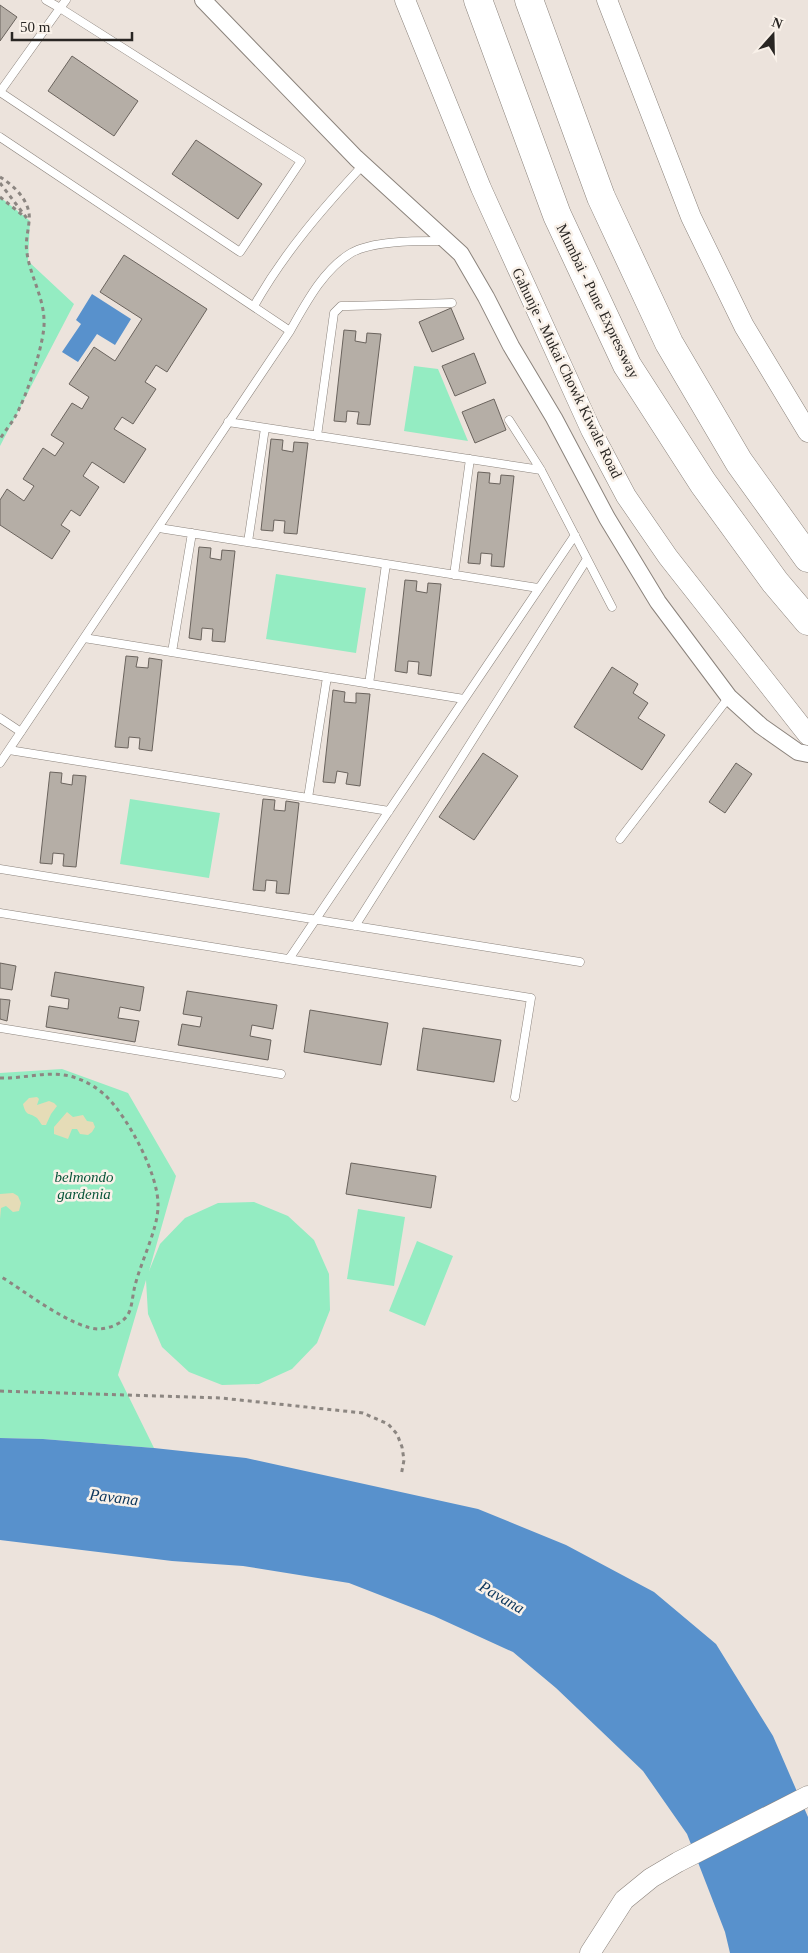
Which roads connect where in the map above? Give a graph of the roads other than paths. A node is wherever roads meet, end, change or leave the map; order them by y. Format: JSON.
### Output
{"nodes":[{"id":1,"x":46,"y":0,"type":"edge"},
{"id":2,"x":66,"y":0,"type":"edge"},
{"id":3,"x":203,"y":0,"type":"edge"},
{"id":4,"x":405,"y":0,"type":"edge"},
{"id":5,"x":478,"y":0,"type":"edge"},
{"id":6,"x":529,"y":0,"type":"edge"},
{"id":7,"x":607,"y":0,"type":"edge"},
{"id":8,"x":60,"y":8,"type":"junction"},
{"id":9,"x":0,"y":137,"type":"edge"},
{"id":10,"x":364,"y":164,"type":"junction"},
{"id":11,"x":447,"y":241,"type":"junction"},
{"id":12,"x":452,"y":303,"type":"dead end"},
{"id":13,"x":254,"y":306,"type":"junction"},
{"id":14,"x":290,"y":331,"type":"junction"},
{"id":15,"x":509,"y":420,"type":"dead end"},
{"id":16,"x":228,"y":422,"type":"junction"},
{"id":17,"x":265,"y":428,"type":"junction"},
{"id":18,"x":808,"y":432,"type":"edge"},
{"id":19,"x":317,"y":436,"type":"junction"},
{"id":20,"x":470,"y":459,"type":"junction"},
{"id":21,"x":541,"y":470,"type":"junction"},
{"id":22,"x":158,"y":528,"type":"junction"},
{"id":23,"x":192,"y":533,"type":"junction"},
{"id":24,"x":575,"y":535,"type":"junction"},
{"id":25,"x":248,"y":542,"type":"junction"},
{"id":26,"x":808,"y":558,"type":"edge"},
{"id":27,"x":587,"y":559,"type":"junction"},
{"id":28,"x":386,"y":564,"type":"junction"},
{"id":29,"x":454,"y":575,"type":"junction"},
{"id":30,"x":538,"y":588,"type":"junction"},
{"id":31,"x":612,"y":607,"type":"dead end"},
{"id":32,"x":808,"y":621,"type":"edge"},
{"id":33,"x":84,"y":638,"type":"junction"},
{"id":34,"x":172,"y":652,"type":"junction"},
{"id":35,"x":327,"y":677,"type":"junction"},
{"id":36,"x":370,"y":684,"type":"junction"},
{"id":37,"x":729,"y":697,"type":"junction"},
{"id":38,"x":464,"y":699,"type":"junction"},
{"id":39,"x":0,"y":718,"type":"edge"},
{"id":40,"x":21,"y":732,"type":"junction"},
{"id":41,"x":808,"y":735,"type":"edge"},
{"id":42,"x":9,"y":750,"type":"junction"},
{"id":43,"x":808,"y":754,"type":"edge"},
{"id":44,"x":0,"y":763,"type":"edge"},
{"id":45,"x":308,"y":798,"type":"junction"},
{"id":46,"x":389,"y":811,"type":"junction"},
{"id":47,"x":620,"y":839,"type":"dead end"},
{"id":48,"x":0,"y":869,"type":"edge"},
{"id":49,"x":0,"y":913,"type":"edge"},
{"id":50,"x":316,"y":920,"type":"junction"},
{"id":51,"x":355,"y":926,"type":"junction"},
{"id":52,"x":290,"y":959,"type":"junction"},
{"id":53,"x":580,"y":962,"type":"dead end"},
{"id":54,"x":0,"y":1028,"type":"edge"},
{"id":55,"x":281,"y":1074,"type":"dead end"},
{"id":56,"x":515,"y":1097,"type":"dead end"},
{"id":57,"x":806,"y":1798,"type":"edge"},
{"id":58,"x":590,"y":1953,"type":"edge"}],
"edges":[{"from":1,"to":8,"type":"lane"},
{"from":2,"to":8,"type":"lane"},
{"from":3,"to":10,"type":"street"},
{"from":4,"to":41,"type":"street","name":"Gahunje - Mukai Chowk Kiwale Road"},
{"from":5,"to":32,"type":"highway","name":"Mumbai - Pune Expressway"},
{"from":6,"to":26,"type":"highway"},
{"from":7,"to":18,"type":"street"},
{"from":8,"to":8,"type":"lane"},
{"from":9,"to":13,"type":"lane"},
{"from":10,"to":11,"type":"street"},
{"from":10,"to":13,"type":"lane"},
{"from":11,"to":14,"type":"lane"},
{"from":11,"to":37,"type":"street"},
{"from":12,"to":19,"type":"lane"},
{"from":13,"to":14,"type":"lane"},
{"from":14,"to":16,"type":"lane"},
{"from":15,"to":21,"type":"lane"},
{"from":16,"to":17,"type":"lane"},
{"from":16,"to":22,"type":"lane"},
{"from":17,"to":19,"type":"lane"},
{"from":17,"to":25,"type":"lane"},
{"from":19,"to":20,"type":"lane"},
{"from":20,"to":21,"type":"lane"},
{"from":20,"to":29,"type":"lane"},
{"from":21,"to":24,"type":"lane"},
{"from":22,"to":23,"type":"lane"},
{"from":22,"to":33,"type":"lane"},
{"from":23,"to":25,"type":"lane"},
{"from":23,"to":34,"type":"lane"},
{"from":24,"to":27,"type":"lane"},
{"from":24,"to":30,"type":"lane"},
{"from":25,"to":28,"type":"lane"},
{"from":27,"to":31,"type":"lane"},
{"from":27,"to":51,"type":"lane"},
{"from":28,"to":29,"type":"lane"},
{"from":28,"to":36,"type":"lane"},
{"from":29,"to":30,"type":"lane"},
{"from":30,"to":38,"type":"lane"},
{"from":33,"to":34,"type":"lane"},
{"from":33,"to":40,"type":"lane"},
{"from":34,"to":35,"type":"lane"},
{"from":35,"to":36,"type":"lane"},
{"from":35,"to":45,"type":"lane"},
{"from":36,"to":38,"type":"lane"},
{"from":37,"to":43,"type":"street"},
{"from":37,"to":47,"type":"lane"},
{"from":38,"to":46,"type":"lane"},
{"from":39,"to":40,"type":"lane"},
{"from":40,"to":42,"type":"lane"},
{"from":42,"to":44,"type":"lane"},
{"from":42,"to":45,"type":"lane"},
{"from":45,"to":46,"type":"lane"},
{"from":46,"to":50,"type":"lane"},
{"from":48,"to":50,"type":"lane"},
{"from":49,"to":52,"type":"lane"},
{"from":50,"to":51,"type":"lane"},
{"from":50,"to":52,"type":"lane"},
{"from":51,"to":53,"type":"lane"},
{"from":52,"to":56,"type":"lane"},
{"from":54,"to":55,"type":"lane"},
{"from":57,"to":58,"type":"street"}]}
